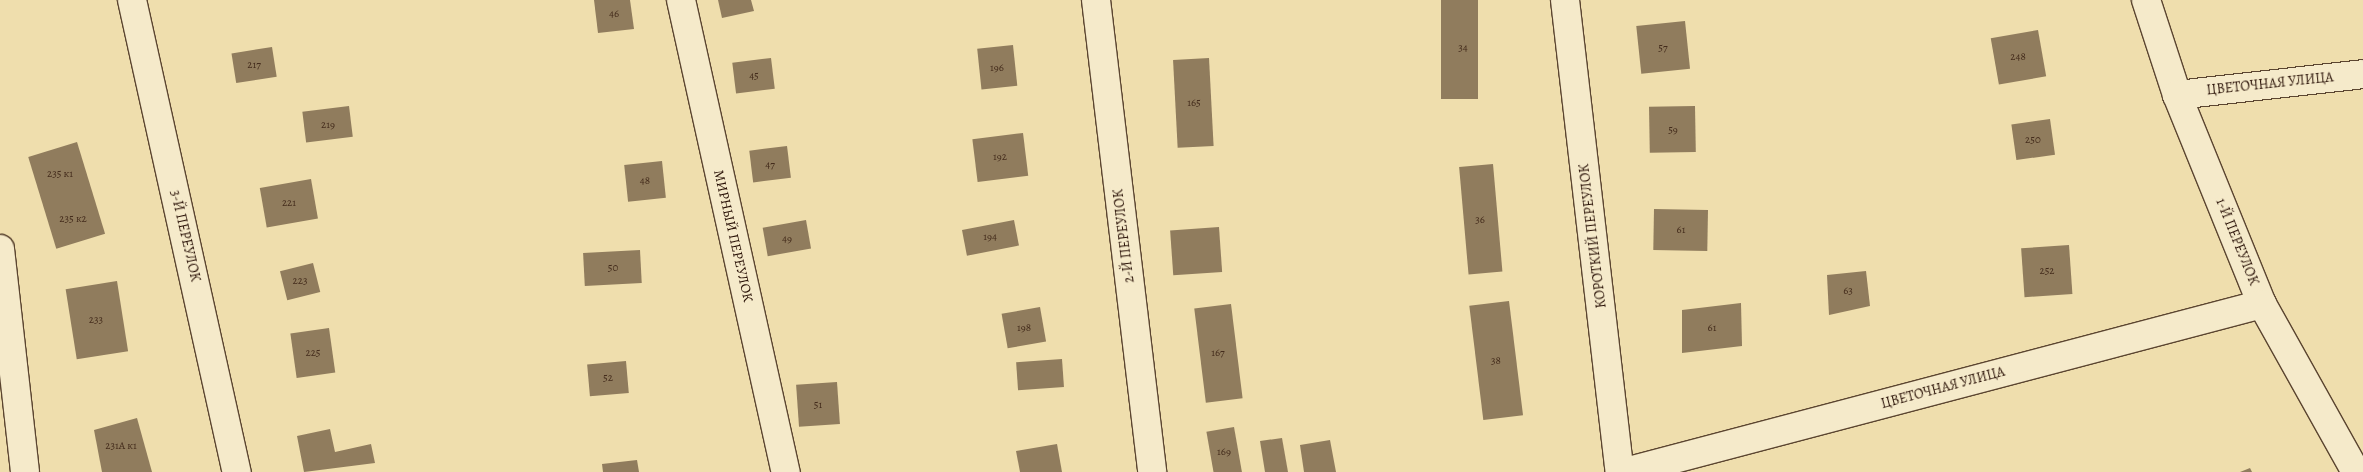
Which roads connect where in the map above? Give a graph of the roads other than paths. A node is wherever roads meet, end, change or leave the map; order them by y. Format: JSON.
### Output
{"nodes":[{"id":1,"x":132,"y":0,"type":"edge"},
{"id":2,"x":681,"y":0,"type":"edge"},
{"id":3,"x":1096,"y":0,"type":"edge"},
{"id":4,"x":1565,"y":0,"type":"edge"},
{"id":5,"x":2146,"y":0,"type":"edge"},
{"id":6,"x":2363,"y":74,"type":"edge"},
{"id":7,"x":2177,"y":95,"type":"junction"},
{"id":8,"x":0,"y":249,"type":"edge"},
{"id":9,"x":2262,"y":304,"type":"junction"},
{"id":10,"x":25,"y":472,"type":"edge"},
{"id":11,"x":237,"y":472,"type":"edge"},
{"id":12,"x":786,"y":472,"type":"edge"},
{"id":13,"x":1152,"y":472,"type":"edge"},
{"id":14,"x":1620,"y":472,"type":"edge"},
{"id":15,"x":1625,"y":472,"type":"edge"},
{"id":16,"x":2356,"y":472,"type":"edge"}],
"edges":[{"from":1,"to":11,"type":"street","name":"3-Й ПЕРЕУЛОК"},
{"from":2,"to":12,"type":"street","name":"МИРНЫЙ ПЕРЕУЛОК"},
{"from":3,"to":13,"type":"street","name":"2-Й ПЕРЕУЛОК"},
{"from":4,"to":14,"type":"street","name":"КОРОТКИЙ ПЕРЕУЛОК"},
{"from":5,"to":7,"type":"street","name":"1-Й ПЕРЕУЛОК"},
{"from":6,"to":7,"type":"street","name":"ЦВЕТОЧНАЯ УЛИЦА"},
{"from":7,"to":9,"type":"street","name":"1-Й ПЕРЕУЛОК"},
{"from":8,"to":10,"type":"street"},
{"from":9,"to":15,"type":"street","name":"ЦВЕТОЧНАЯ УЛИЦА"},
{"from":9,"to":16,"type":"street","name":"1-Й ПЕРЕУЛОК"}]}
